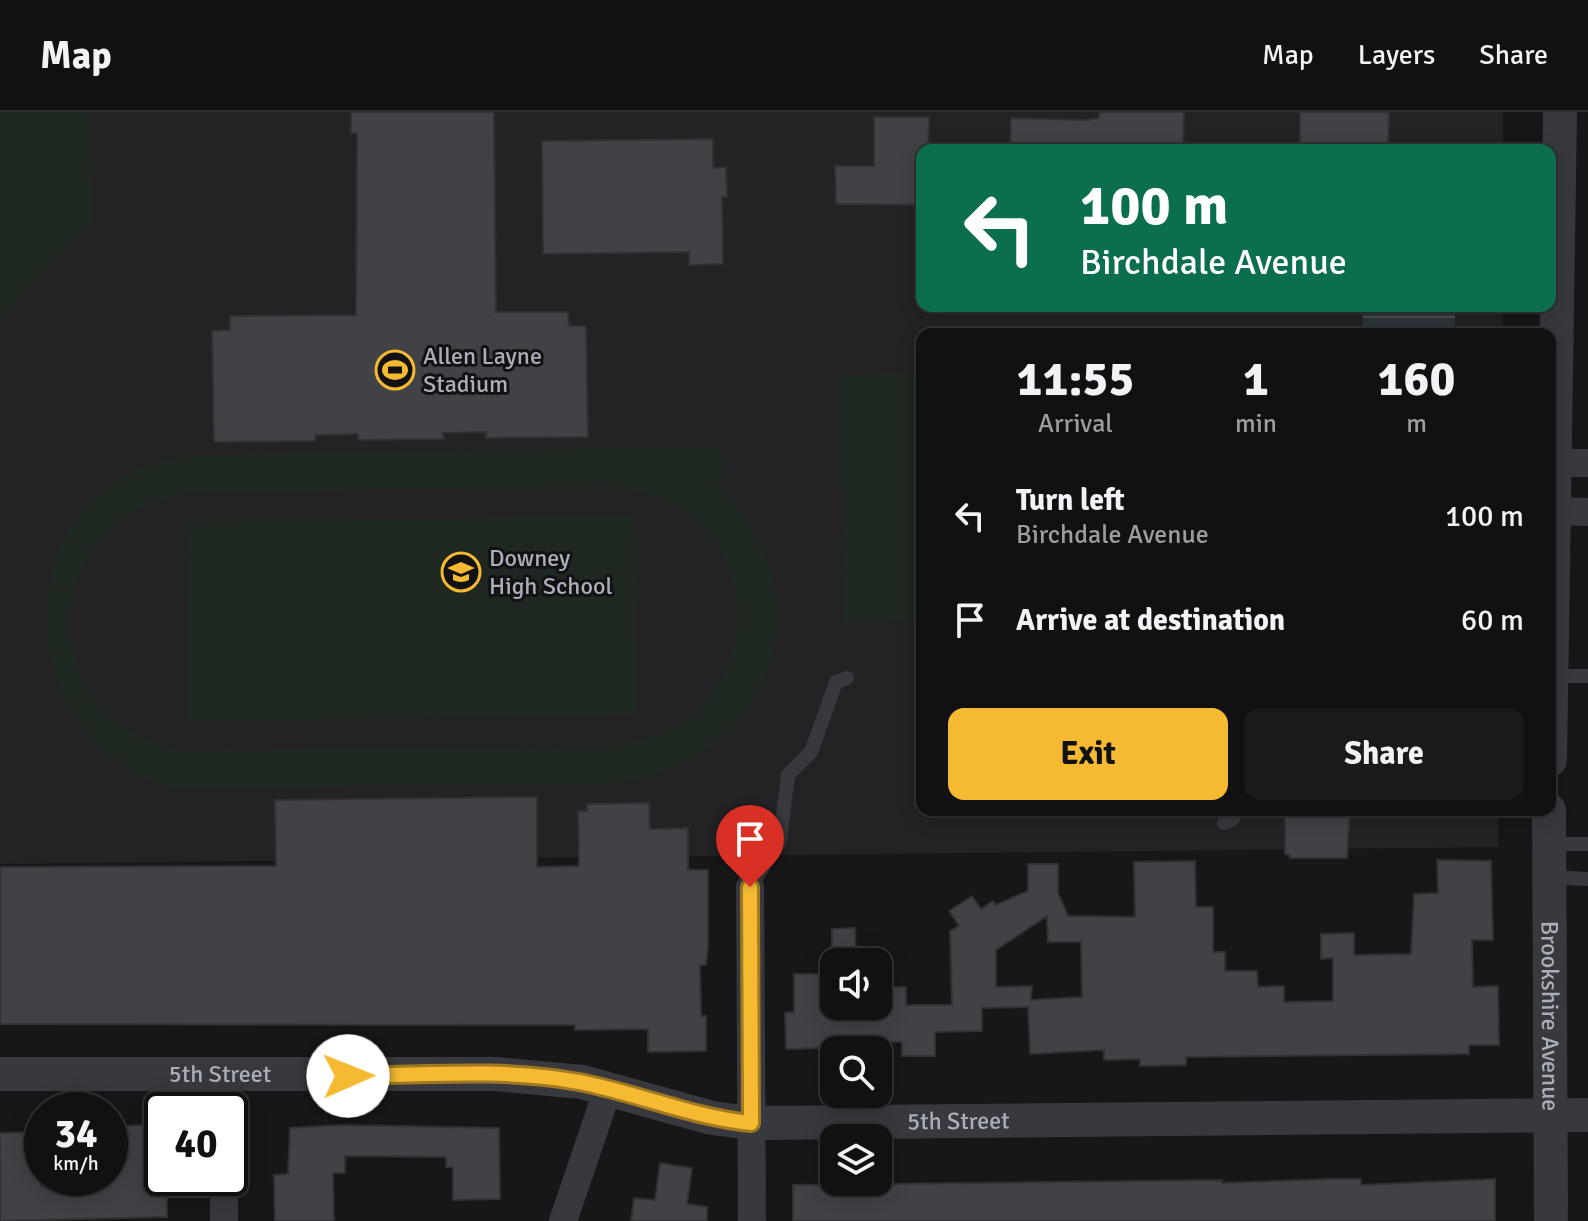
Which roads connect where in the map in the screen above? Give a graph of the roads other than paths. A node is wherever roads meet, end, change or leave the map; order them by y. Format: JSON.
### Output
{"nodes":[{"id":1,"x":1560,"y":112,"type":"edge"},
{"id":2,"x":1556,"y":346,"type":"edge"},
{"id":3,"x":1556,"y":463,"type":"edge"},
{"id":4,"x":1588,"y":463,"type":"edge"},
{"id":5,"x":1556,"y":511,"type":"edge"},
{"id":6,"x":1588,"y":512,"type":"edge"},
{"id":7,"x":1556,"y":675,"type":"edge"},
{"id":8,"x":1588,"y":676,"type":"edge"},
{"id":9,"x":847,"y":678,"type":"dead end"},
{"id":10,"x":1234,"y":816,"type":"edge"},
{"id":11,"x":1549,"y":816,"type":"edge"},
{"id":12,"x":1224,"y":823,"type":"dead end"},
{"id":13,"x":1588,"y":844,"type":"edge"},
{"id":14,"x":1549,"y":860,"type":"junction"},
{"id":15,"x":1588,"y":879,"type":"edge"},
{"id":16,"x":750,"y":887,"type":"joint"},
{"id":17,"x":0,"y":1074,"type":"edge"},
{"id":18,"x":223,"y":1075,"type":"junction"},
{"id":19,"x":608,"y":1089,"type":"junction"},
{"id":20,"x":223,"y":1092,"type":"edge"},
{"id":21,"x":1588,"y":1115,"type":"edge"},
{"id":22,"x":1550,"y":1116,"type":"junction"},
{"id":23,"x":751,"y":1123,"type":"junction"},
{"id":24,"x":224,"y":1196,"type":"edge"},
{"id":25,"x":224,"y":1221,"type":"edge"},
{"id":26,"x":563,"y":1221,"type":"edge"},
{"id":27,"x":752,"y":1221,"type":"edge"},
{"id":28,"x":1551,"y":1221,"type":"edge"}],
"edges":[{"from":1,"to":2,"type":"street"},
{"from":3,"to":4,"type":"street"},
{"from":5,"to":6,"type":"street"},
{"from":7,"to":8,"type":"lane"},
{"from":9,"to":16,"type":"lane"},
{"from":10,"to":12,"type":"lane"},
{"from":11,"to":14,"type":"street","name":"Brookshire Avenue"},
{"from":13,"to":14,"type":"lane"},
{"from":14,"to":15,"type":"lane"},
{"from":14,"to":22,"type":"street","name":"Brookshire Avenue"},
{"from":16,"to":23,"type":"street"},
{"from":17,"to":18,"type":"street","name":"5th Street"},
{"from":18,"to":19,"type":"street","name":"5th Street"},
{"from":18,"to":20,"type":"street"},
{"from":19,"to":23,"type":"street","name":"5th Street"},
{"from":19,"to":26,"type":"street"},
{"from":21,"to":22,"type":"street","name":"5th Street"},
{"from":22,"to":23,"type":"street","name":"5th Street"},
{"from":22,"to":28,"type":"street","name":"Brookshire Avenue"},
{"from":23,"to":27,"type":"street"},
{"from":24,"to":25,"type":"street"}]}
